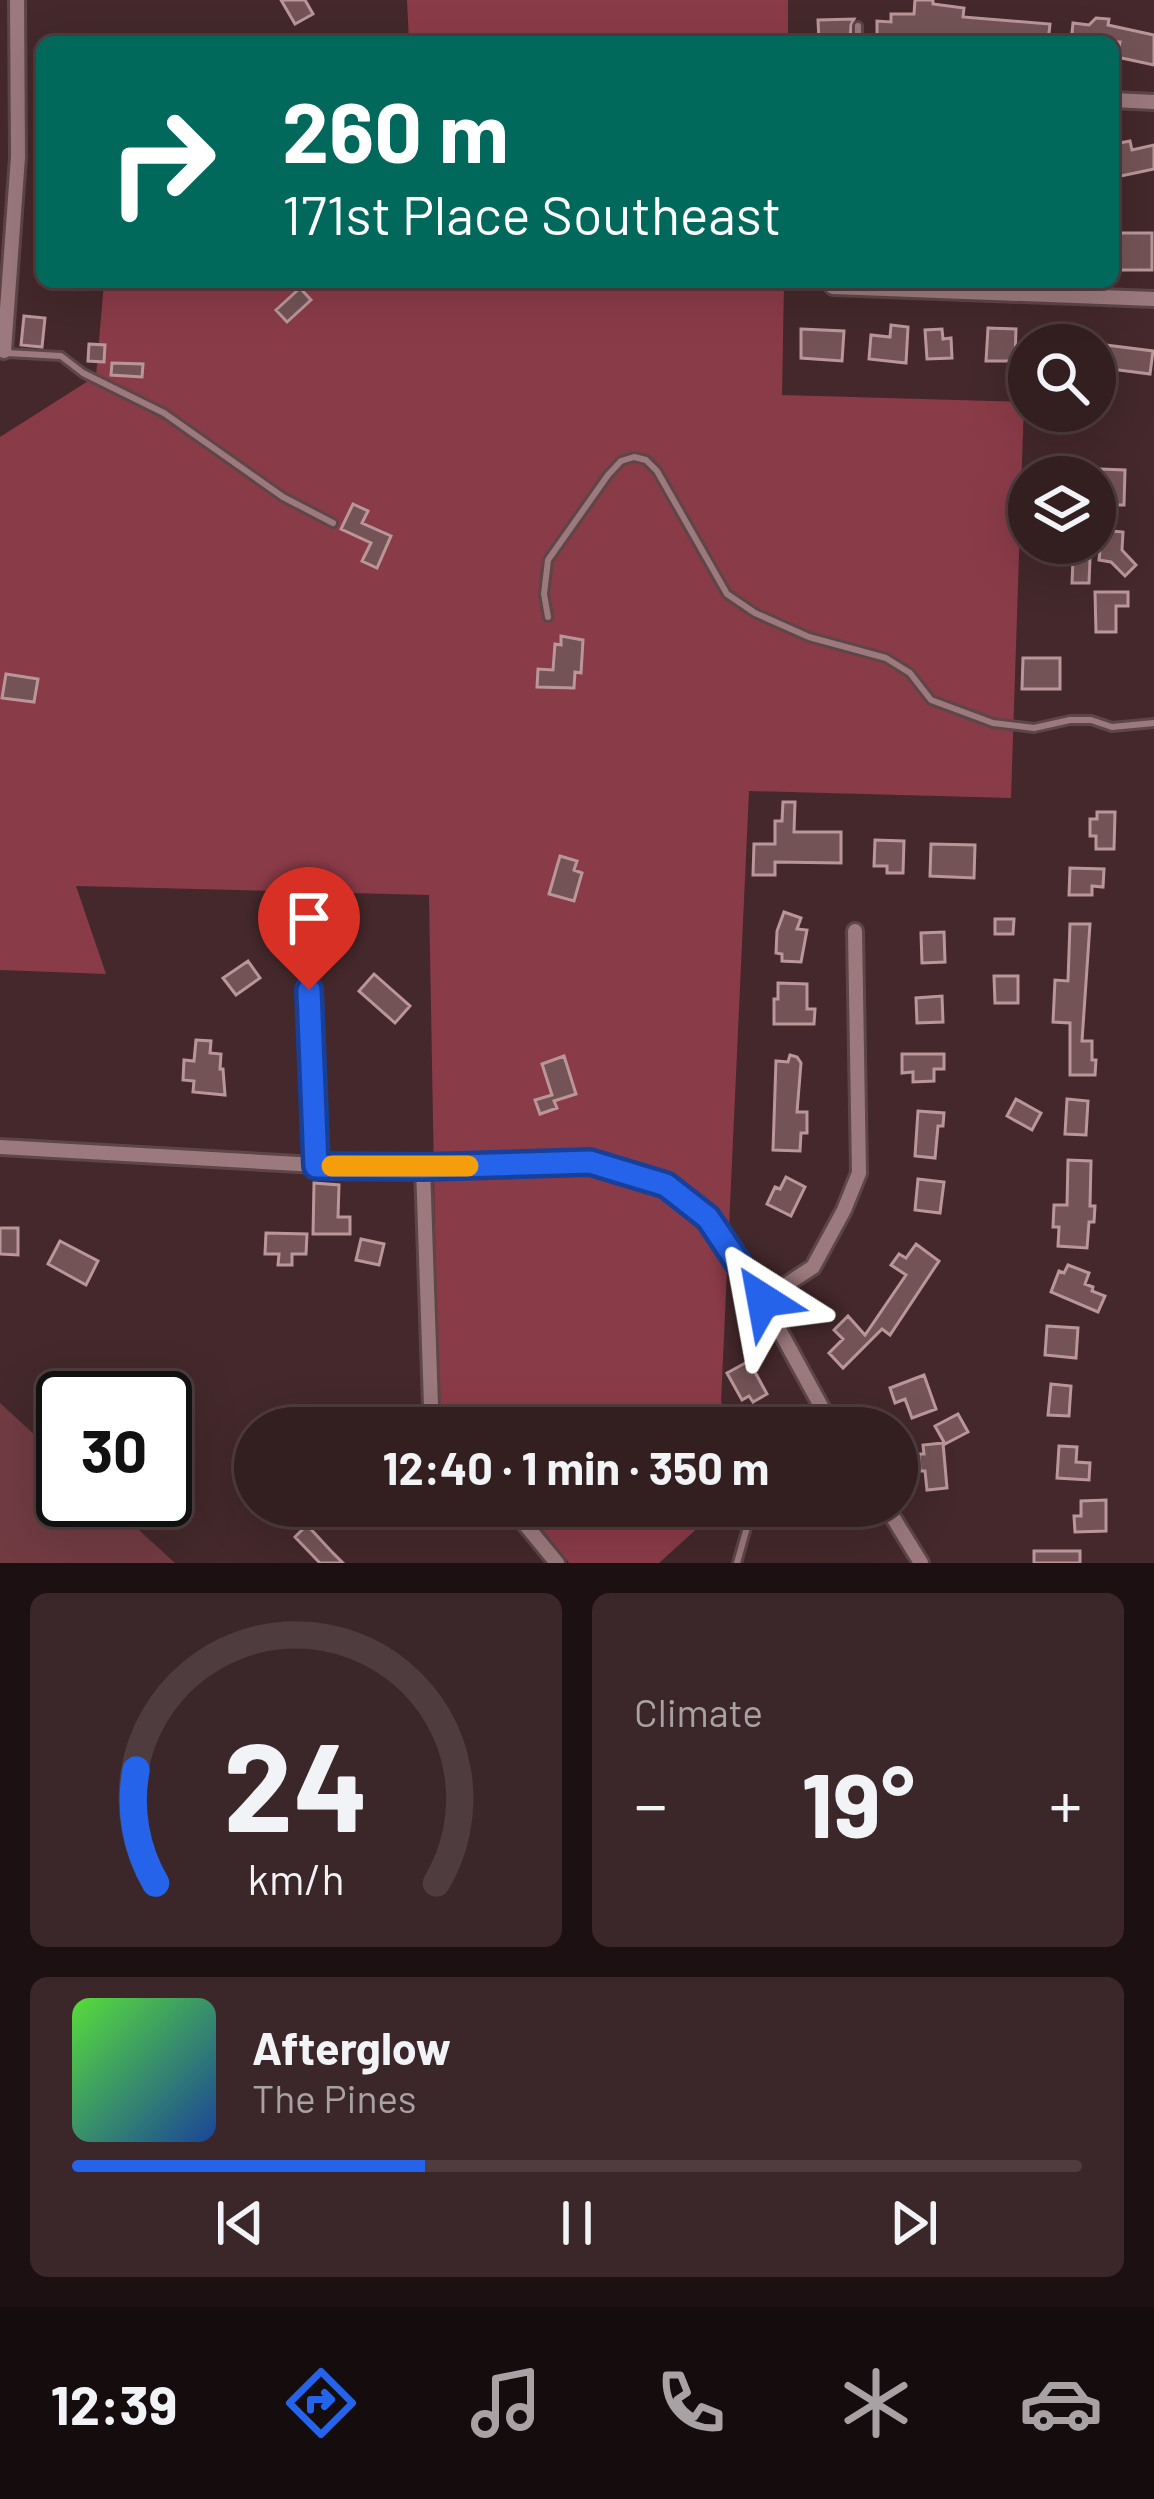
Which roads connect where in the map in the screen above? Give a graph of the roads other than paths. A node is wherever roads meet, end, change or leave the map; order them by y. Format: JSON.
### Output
{"nodes":[{"id":1,"x":17,"y":0,"type":"edge"},
{"id":2,"x":858,"y":26,"type":"dead end"},
{"id":3,"x":857,"y":36,"type":"edge"},
{"id":4,"x":1119,"y":100,"type":"edge"},
{"id":5,"x":1154,"y":102,"type":"edge"},
{"id":6,"x":860,"y":288,"type":"edge"},
{"id":7,"x":1154,"y":299,"type":"edge"},
{"id":8,"x":4,"y":350,"type":"joint"},
{"id":9,"x":333,"y":524,"type":"dead end"},
{"id":10,"x":548,"y":617,"type":"dead end"},
{"id":11,"x":1154,"y":723,"type":"edge"},
{"id":12,"x":855,"y":932,"type":"dead end"},
{"id":13,"x":309,"y":990,"type":"dead end"},
{"id":14,"x":0,"y":1147,"type":"edge"},
{"id":15,"x":316,"y":1166,"type":"junction"},
{"id":16,"x":423,"y":1167,"type":"junction"},
{"id":17,"x":763,"y":1300,"type":"junction"},
{"id":18,"x":432,"y":1407,"type":"edge"},
{"id":19,"x":819,"y":1407,"type":"edge"},
{"id":20,"x":527,"y":1527,"type":"edge"},
{"id":21,"x":747,"y":1527,"type":"edge"},
{"id":22,"x":899,"y":1527,"type":"edge"},
{"id":23,"x":556,"y":1563,"type":"edge"},
{"id":24,"x":737,"y":1563,"type":"edge"},
{"id":25,"x":921,"y":1563,"type":"edge"}],
"edges":[{"from":1,"to":8,"type":"street"},
{"from":2,"to":3,"type":"lane"},
{"from":4,"to":5,"type":"street"},
{"from":6,"to":7,"type":"street"},
{"from":8,"to":9,"type":"lane"},
{"from":10,"to":11,"type":"lane"},
{"from":12,"to":17,"type":"street"},
{"from":13,"to":15,"type":"lane"},
{"from":14,"to":15,"type":"street"},
{"from":15,"to":16,"type":"street"},
{"from":16,"to":17,"type":"street"},
{"from":16,"to":18,"type":"street"},
{"from":17,"to":19,"type":"street"},
{"from":20,"to":23,"type":"street"},
{"from":21,"to":24,"type":"lane"},
{"from":22,"to":25,"type":"street"}]}
